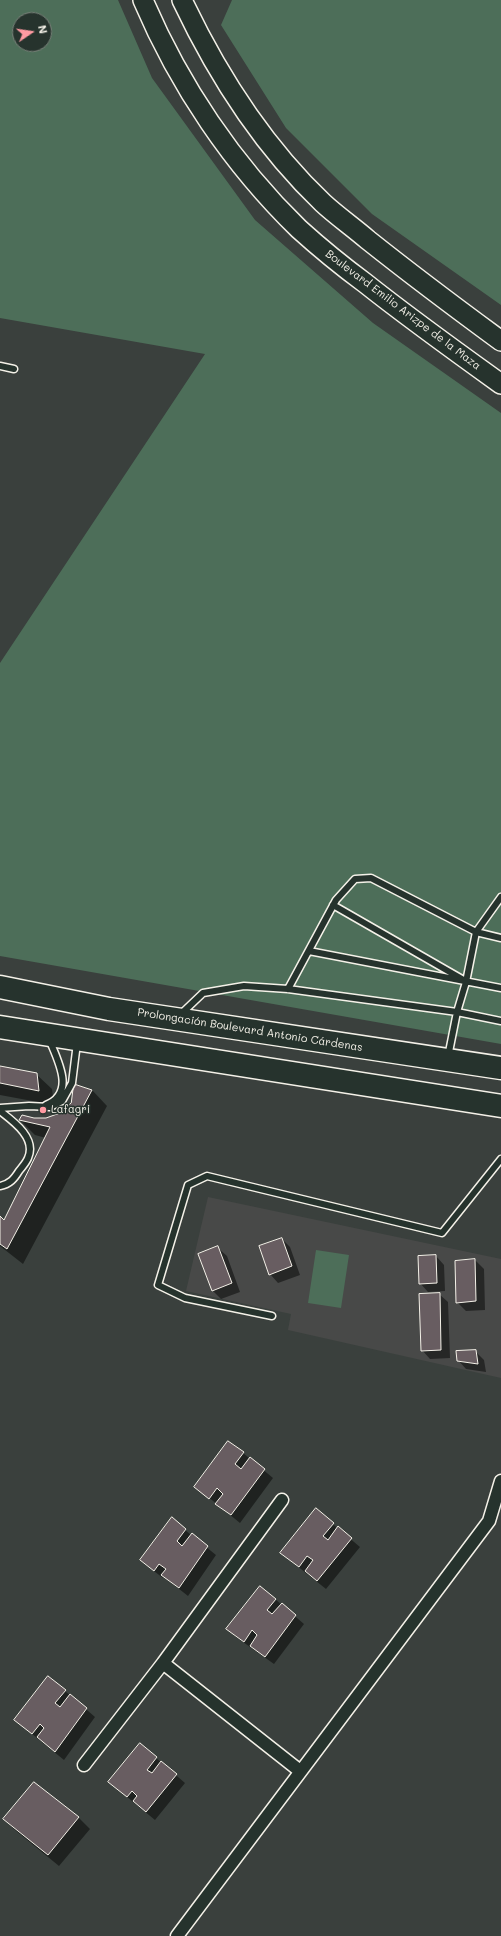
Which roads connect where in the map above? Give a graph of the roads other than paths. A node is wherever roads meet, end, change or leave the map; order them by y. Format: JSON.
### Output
{"nodes":[{"id":1,"x":143,"y":0,"type":"edge"},
{"id":2,"x":182,"y":0,"type":"edge"},
{"id":3,"x":501,"y":341,"type":"edge"},
{"id":4,"x":0,"y":366,"type":"edge"},
{"id":5,"x":14,"y":369,"type":"dead end"},
{"id":6,"x":501,"y":384,"type":"edge"},
{"id":7,"x":501,"y":896,"type":"edge"},
{"id":8,"x":333,"y":905,"type":"junction"},
{"id":9,"x":476,"y":932,"type":"junction"},
{"id":10,"x":501,"y":938,"type":"edge"},
{"id":11,"x":309,"y":951,"type":"junction"},
{"id":12,"x":466,"y":982,"type":"junction"},
{"id":13,"x":0,"y":987,"type":"edge"},
{"id":14,"x":501,"y":988,"type":"edge"},
{"id":15,"x":288,"y":989,"type":"junction"},
{"id":16,"x":27,"y":992,"type":"junction"},
{"id":17,"x":0,"y":996,"type":"edge"},
{"id":18,"x":457,"y":1012,"type":"junction"},
{"id":19,"x":175,"y":1019,"type":"junction"},
{"id":20,"x":501,"y":1021,"type":"edge"},
{"id":21,"x":0,"y":1027,"type":"edge"},
{"id":22,"x":47,"y":1034,"type":"junction"},
{"id":23,"x":77,"y":1039,"type":"junction"},
{"id":24,"x":447,"y":1060,"type":"junction"},
{"id":25,"x":501,"y":1068,"type":"edge"},
{"id":26,"x":42,"y":1106,"type":"junction"},
{"id":27,"x":501,"y":1106,"type":"edge"},
{"id":28,"x":0,"y":1110,"type":"edge"},
{"id":29,"x":501,"y":1159,"type":"edge"},
{"id":30,"x":0,"y":1186,"type":"edge"},
{"id":31,"x":272,"y":1316,"type":"dead end"},
{"id":32,"x":501,"y":1481,"type":"edge"},
{"id":33,"x":282,"y":1500,"type":"dead end"},
{"id":34,"x":163,"y":1663,"type":"junction"},
{"id":35,"x":84,"y":1765,"type":"dead end"},
{"id":36,"x":300,"y":1771,"type":"junction"},
{"id":37,"x":178,"y":1936,"type":"edge"}],
"edges":[{"from":1,"to":6,"type":"main road","name":"Boulevard Emilio Arizpe de la Maza"},
{"from":2,"to":3,"type":"main road"},
{"from":4,"to":5,"type":"lane"},
{"from":7,"to":9,"type":"lane"},
{"from":8,"to":9,"type":"lane"},
{"from":8,"to":11,"type":"lane"},
{"from":8,"to":12,"type":"lane"},
{"from":9,"to":10,"type":"lane"},
{"from":9,"to":12,"type":"lane"},
{"from":11,"to":12,"type":"lane"},
{"from":11,"to":15,"type":"lane"},
{"from":12,"to":14,"type":"lane"},
{"from":12,"to":18,"type":"lane"},
{"from":13,"to":16,"type":"highway","name":"Prolongación Boulevard Antonio Cárdenas"},
{"from":15,"to":18,"type":"lane"},
{"from":15,"to":19,"type":"lane"},
{"from":16,"to":17,"type":"highway"},
{"from":16,"to":19,"type":"highway","name":"Prolongación Boulevard Antonio Cárdenas"},
{"from":18,"to":20,"type":"lane"},
{"from":18,"to":24,"type":"lane"},
{"from":19,"to":24,"type":"highway","name":"Prolongación Boulevard Antonio Cárdenas"},
{"from":21,"to":22,"type":"highway"},
{"from":22,"to":23,"type":"highway"},
{"from":22,"to":26,"type":"lane"},
{"from":23,"to":26,"type":"lane"},
{"from":23,"to":27,"type":"highway"},
{"from":24,"to":25,"type":"highway","name":"Prolongación Boulevard Antonio Cárdenas"},
{"from":26,"to":28,"type":"lane"},
{"from":28,"to":30,"type":"lane"},
{"from":29,"to":31,"type":"lane"},
{"from":32,"to":36,"type":"street"},
{"from":33,"to":34,"type":"street"},
{"from":34,"to":35,"type":"street"},
{"from":34,"to":36,"type":"street"},
{"from":36,"to":37,"type":"street"}]}
